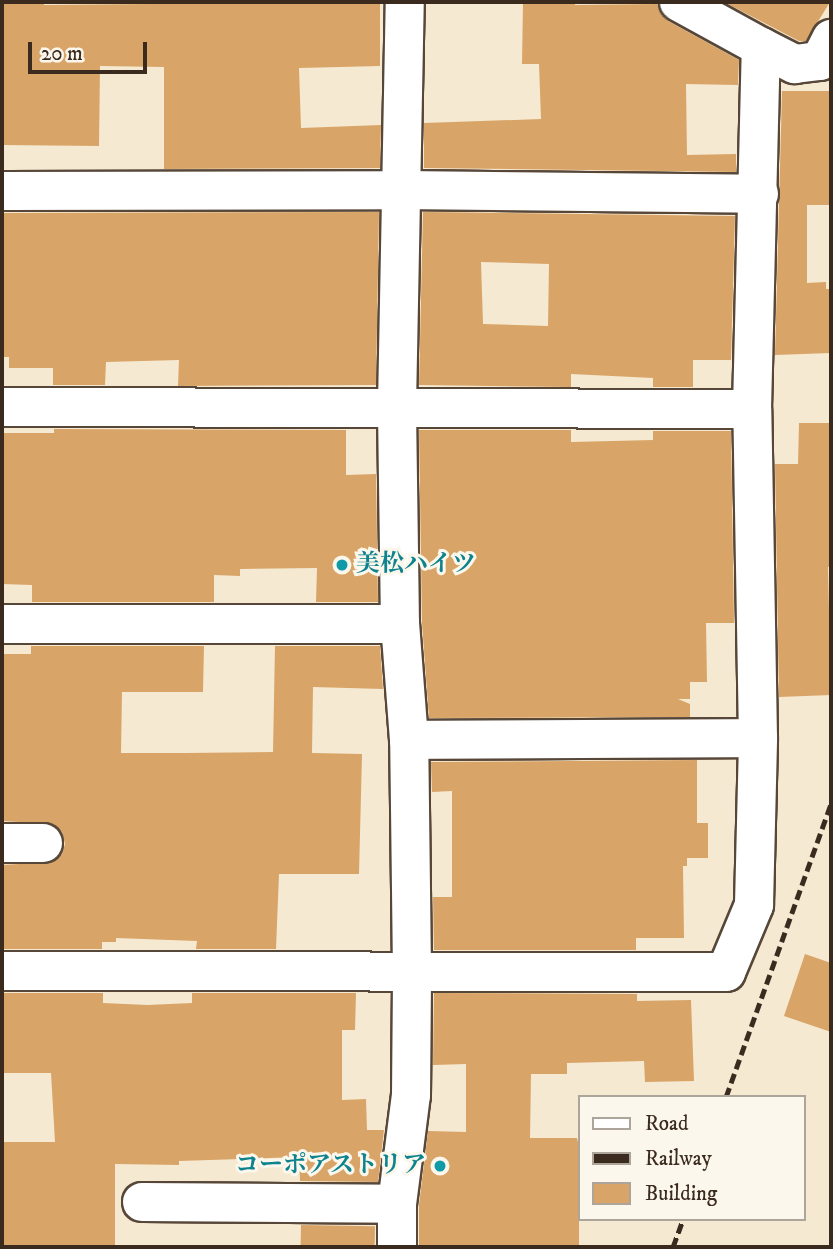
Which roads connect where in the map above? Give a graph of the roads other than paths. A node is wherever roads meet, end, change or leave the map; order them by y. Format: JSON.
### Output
{"nodes":[{"id":1,"x":405,"y":2,"type":"edge"},
{"id":2,"x":679,"y":2,"type":"edge"},
{"id":3,"x":831,"y":39,"type":"edge"},
{"id":4,"x":761,"y":47,"type":"junction"},
{"id":5,"x":401,"y":190,"type":"junction"},
{"id":6,"x":2,"y":191,"type":"edge"},
{"id":7,"x":759,"y":194,"type":"junction"},
{"id":8,"x":397,"y":406,"type":"junction"},
{"id":9,"x":2,"y":407,"type":"edge"},
{"id":10,"x":752,"y":409,"type":"junction"},
{"id":11,"x":2,"y":624,"type":"edge"},
{"id":12,"x":400,"y":624,"type":"junction"},
{"id":13,"x":758,"y":738,"type":"junction"},
{"id":14,"x":410,"y":740,"type":"junction"},
{"id":15,"x":2,"y":843,"type":"edge"},
{"id":16,"x":43,"y":843,"type":"dead end"},
{"id":17,"x":2,"y":971,"type":"edge"},
{"id":18,"x":412,"y":971,"type":"junction"},
{"id":19,"x":142,"y":1202,"type":"dead end"},
{"id":20,"x":397,"y":1203,"type":"junction"},
{"id":21,"x":397,"y":1247,"type":"edge"}],
"edges":[{"from":1,"to":5,"type":"street"},
{"from":2,"to":4,"type":"street"},
{"from":3,"to":4,"type":"street"},
{"from":4,"to":7,"type":"street"},
{"from":5,"to":6,"type":"street"},
{"from":5,"to":7,"type":"street"},
{"from":5,"to":8,"type":"street"},
{"from":7,"to":10,"type":"street"},
{"from":8,"to":9,"type":"street"},
{"from":8,"to":10,"type":"street"},
{"from":8,"to":12,"type":"street"},
{"from":10,"to":13,"type":"street"},
{"from":11,"to":12,"type":"street"},
{"from":12,"to":14,"type":"street"},
{"from":13,"to":14,"type":"street"},
{"from":13,"to":18,"type":"street"},
{"from":14,"to":18,"type":"street"},
{"from":15,"to":16,"type":"street"},
{"from":17,"to":18,"type":"street"},
{"from":18,"to":20,"type":"street"},
{"from":19,"to":20,"type":"street"},
{"from":20,"to":21,"type":"street"}]}
